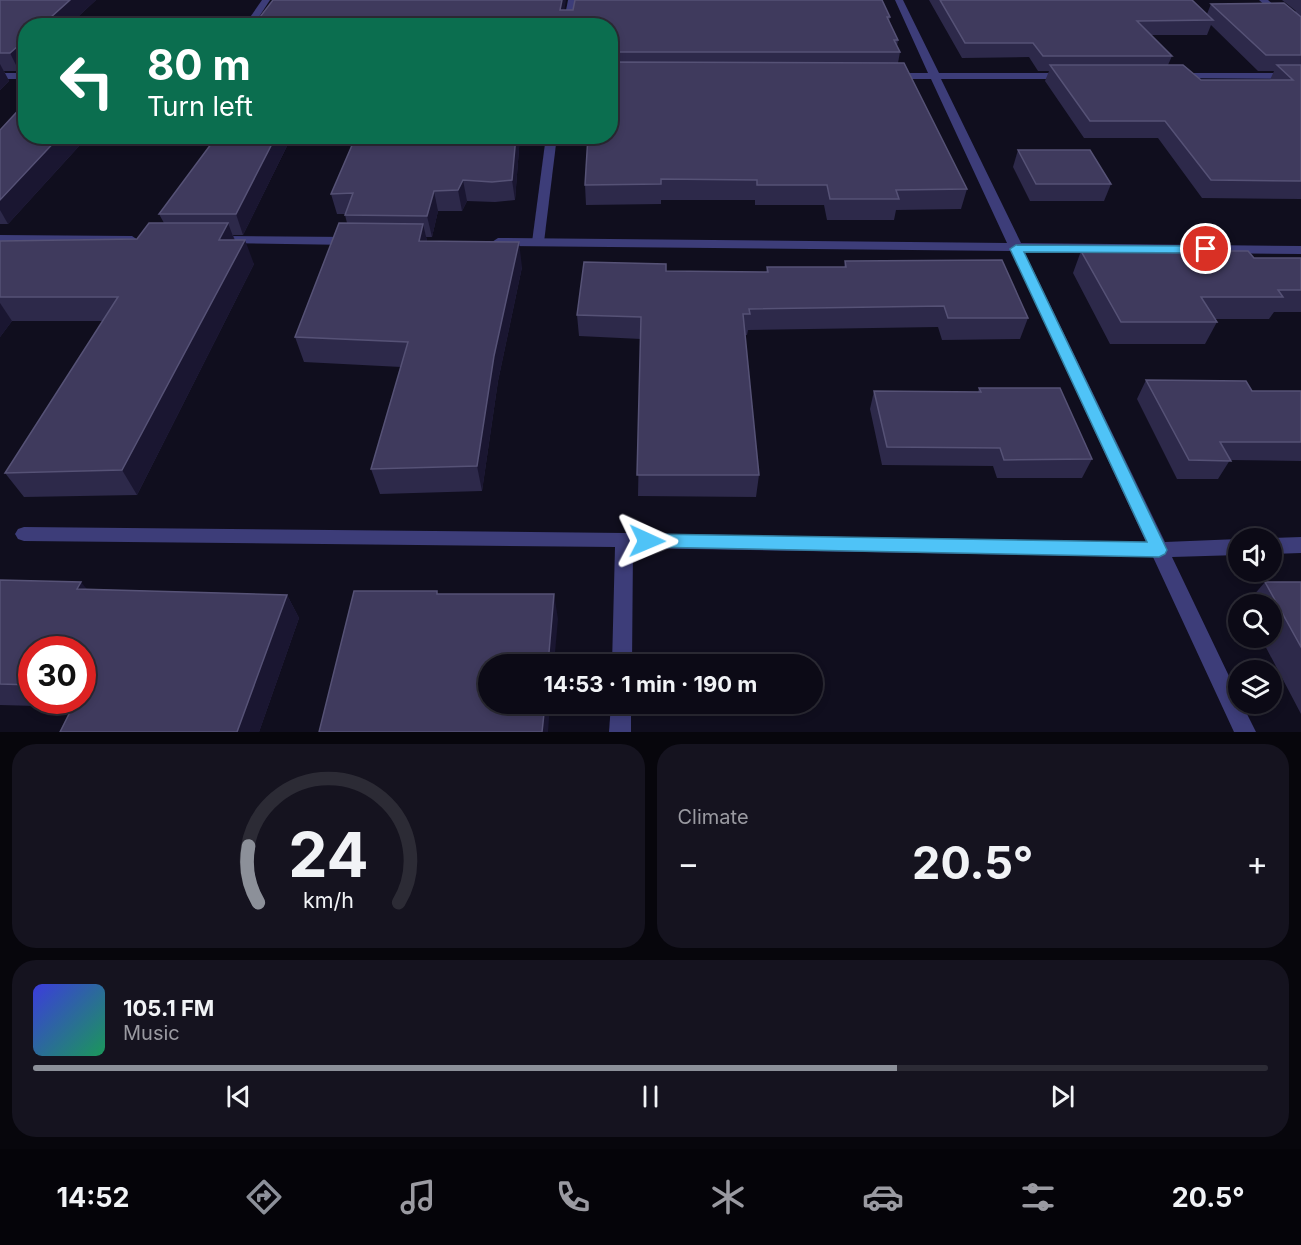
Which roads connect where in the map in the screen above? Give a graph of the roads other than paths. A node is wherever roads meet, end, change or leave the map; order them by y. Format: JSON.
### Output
{"nodes":[{"id":1,"x":266,"y":0,"type":"edge"},
{"id":2,"x":572,"y":0,"type":"edge"},
{"id":3,"x":899,"y":0,"type":"edge"},
{"id":4,"x":1263,"y":0,"type":"edge"},
{"id":5,"x":254,"y":18,"type":"edge"},
{"id":6,"x":569,"y":18,"type":"edge"},
{"id":7,"x":1301,"y":34,"type":"edge"},
{"id":8,"x":0,"y":76,"type":"edge"},
{"id":9,"x":18,"y":76,"type":"edge"},
{"id":10,"x":874,"y":76,"type":"edge"},
{"id":11,"x":934,"y":76,"type":"junction"},
{"id":12,"x":1076,"y":76,"type":"edge"},
{"id":13,"x":1159,"y":76,"type":"edge"},
{"id":14,"x":1301,"y":76,"type":"edge"},
{"id":15,"x":551,"y":144,"type":"edge"},
{"id":16,"x":0,"y":239,"type":"edge"},
{"id":17,"x":143,"y":240,"type":"edge"},
{"id":18,"x":215,"y":240,"type":"edge"},
{"id":19,"x":370,"y":241,"type":"edge"},
{"id":20,"x":490,"y":242,"type":"edge"},
{"id":21,"x":538,"y":242,"type":"junction"},
{"id":22,"x":1016,"y":249,"type":"junction"},
{"id":23,"x":1301,"y":250,"type":"edge"},
{"id":24,"x":24,"y":534,"type":"dead end"},
{"id":25,"x":624,"y":540,"type":"junction"},
{"id":26,"x":1301,"y":545,"type":"edge"},
{"id":27,"x":1282,"y":546,"type":"edge"},
{"id":28,"x":1228,"y":547,"type":"edge"},
{"id":29,"x":1159,"y":550,"type":"junction"},
{"id":30,"x":622,"y":654,"type":"edge"},
{"id":31,"x":621,"y":714,"type":"edge"},
{"id":32,"x":620,"y":732,"type":"edge"},
{"id":33,"x":1245,"y":732,"type":"edge"}],
"edges":[{"from":1,"to":5,"type":"street"},
{"from":2,"to":6,"type":"street"},
{"from":3,"to":11,"type":"street"},
{"from":4,"to":7,"type":"street"},
{"from":8,"to":9,"type":"street"},
{"from":10,"to":11,"type":"street"},
{"from":11,"to":12,"type":"street"},
{"from":11,"to":22,"type":"street"},
{"from":13,"to":14,"type":"street"},
{"from":15,"to":21,"type":"street"},
{"from":16,"to":17,"type":"street"},
{"from":18,"to":19,"type":"street"},
{"from":20,"to":21,"type":"street"},
{"from":21,"to":22,"type":"street"},
{"from":22,"to":23,"type":"street"},
{"from":22,"to":29,"type":"street"},
{"from":24,"to":25,"type":"street"},
{"from":25,"to":29,"type":"street"},
{"from":25,"to":30,"type":"street"},
{"from":26,"to":27,"type":"street"},
{"from":28,"to":29,"type":"street"},
{"from":29,"to":33,"type":"street"},
{"from":31,"to":32,"type":"street"}]}
